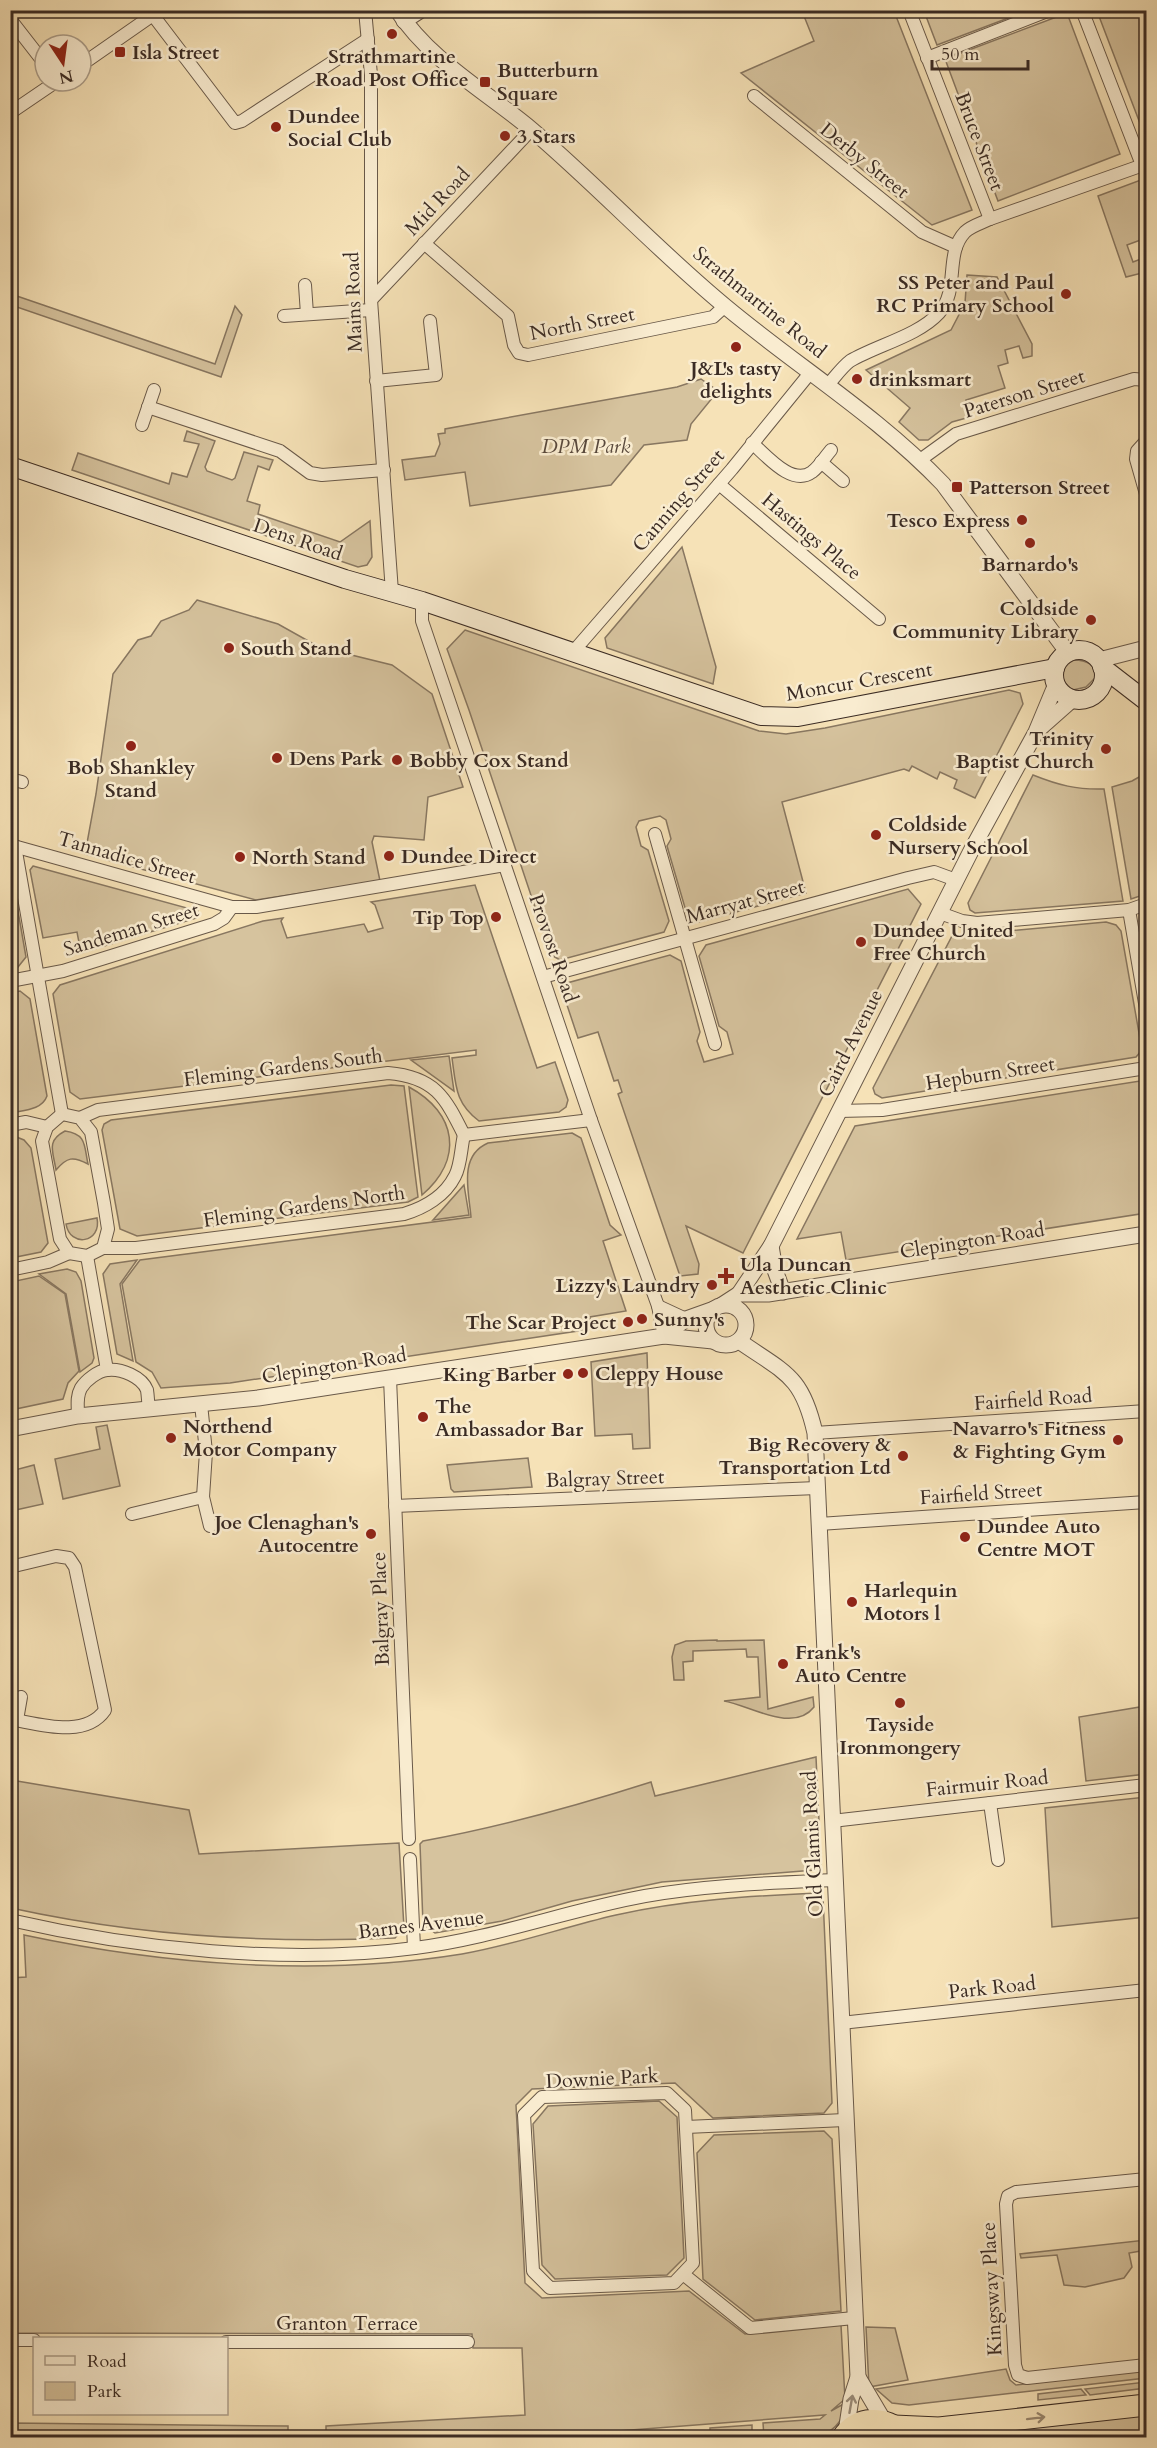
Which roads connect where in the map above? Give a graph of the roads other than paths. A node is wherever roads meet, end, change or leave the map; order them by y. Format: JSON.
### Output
{"nodes":[{"id":1,"x":364,"y":10,"type":"edge"},
{"id":2,"x":421,"y":10,"type":"edge"},
{"id":3,"x":909,"y":10,"type":"edge"},
{"id":4,"x":1050,"y":10,"type":"edge"},
{"id":5,"x":1082,"y":10,"type":"edge"},
{"id":6,"x":154,"y":12,"type":"edge"},
{"id":7,"x":400,"y":16,"type":"edge"},
{"id":8,"x":10,"y":19,"type":"edge"},
{"id":9,"x":368,"y":39,"type":"junction"},
{"id":10,"x":33,"y":49,"type":"edge"},
{"id":11,"x":93,"y":56,"type":"edge"},
{"id":12,"x":927,"y":58,"type":"junction"},
{"id":13,"x":39,"y":93,"type":"edge"},
{"id":14,"x":754,"y":96,"type":"dead end"},
{"id":15,"x":10,"y":113,"type":"edge"},
{"id":16,"x":531,"y":130,"type":"junction"},
{"id":17,"x":1144,"y":164,"type":"edge"},
{"id":18,"x":990,"y":219,"type":"junction"},
{"id":19,"x":424,"y":243,"type":"junction"},
{"id":20,"x":956,"y":247,"type":"junction"},
{"id":21,"x":305,"y":285,"type":"dead end"},
{"id":22,"x":371,"y":304,"type":"junction"},
{"id":23,"x":725,"y":306,"type":"junction"},
{"id":24,"x":307,"y":314,"type":"junction"},
{"id":25,"x":284,"y":316,"type":"dead end"},
{"id":26,"x":430,"y":321,"type":"dead end"},
{"id":27,"x":810,"y":373,"type":"junction"},
{"id":28,"x":376,"y":381,"type":"junction"},
{"id":29,"x":1146,"y":382,"type":"edge"},
{"id":30,"x":828,"y":385,"type":"junction"},
{"id":31,"x":154,"y":390,"type":"dead end"},
{"id":32,"x":148,"y":407,"type":"junction"},
{"id":33,"x":142,"y":425,"type":"dead end"},
{"id":34,"x":1146,"y":441,"type":"edge"},
{"id":35,"x":752,"y":443,"type":"junction"},
{"id":36,"x":831,"y":450,"type":"dead end"},
{"id":37,"x":920,"y":460,"type":"junction"},
{"id":38,"x":821,"y":462,"type":"junction"},
{"id":39,"x":10,"y":466,"type":"edge"},
{"id":40,"x":384,"y":471,"type":"junction"},
{"id":41,"x":843,"y":481,"type":"dead end"},
{"id":42,"x":719,"y":484,"type":"junction"},
{"id":43,"x":1146,"y":494,"type":"edge"},
{"id":44,"x":392,"y":592,"type":"junction"},
{"id":45,"x":422,"y":601,"type":"junction"},
{"id":46,"x":879,"y":619,"type":"dead end"},
{"id":47,"x":1146,"y":648,"type":"edge"},
{"id":48,"x":573,"y":652,"type":"junction"},
{"id":49,"x":1068,"y":653,"type":"junction"},
{"id":50,"x":1101,"y":663,"type":"junction"},
{"id":51,"x":1055,"y":676,"type":"junction"},
{"id":52,"x":1095,"y":694,"type":"junction"},
{"id":53,"x":1073,"y":699,"type":"junction"},
{"id":54,"x":1146,"y":701,"type":"edge"},
{"id":55,"x":1036,"y":732,"type":"junction"},
{"id":56,"x":655,"y":834,"type":"dead end"},
{"id":57,"x":13,"y":846,"type":"edge"},
{"id":58,"x":505,"y":865,"type":"junction"},
{"id":59,"x":956,"y":880,"type":"junction"},
{"id":60,"x":1146,"y":904,"type":"edge"},
{"id":61,"x":232,"y":907,"type":"junction"},
{"id":62,"x":1129,"y":910,"type":"junction"},
{"id":63,"x":940,"y":913,"type":"junction"},
{"id":64,"x":684,"y":938,"type":"junction"},
{"id":65,"x":38,"y":976,"type":"junction"},
{"id":66,"x":543,"y":977,"type":"junction"},
{"id":67,"x":10,"y":981,"type":"edge"},
{"id":68,"x":1146,"y":1009,"type":"edge"},
{"id":69,"x":715,"y":1044,"type":"dead end"},
{"id":70,"x":1146,"y":1068,"type":"edge"},
{"id":71,"x":839,"y":1111,"type":"junction"},
{"id":72,"x":62,"y":1114,"type":"junction"},
{"id":73,"x":80,"y":1118,"type":"junction"},
{"id":74,"x":591,"y":1120,"type":"junction"},
{"id":75,"x":10,"y":1125,"type":"edge"},
{"id":76,"x":47,"y":1127,"type":"junction"},
{"id":77,"x":464,"y":1135,"type":"junction"},
{"id":78,"x":1146,"y":1234,"type":"edge"},
{"id":79,"x":771,"y":1246,"type":"junction"},
{"id":80,"x":103,"y":1248,"type":"junction"},
{"id":81,"x":69,"y":1253,"type":"junction"},
{"id":82,"x":87,"y":1256,"type":"junction"},
{"id":83,"x":10,"y":1270,"type":"edge"},
{"id":84,"x":776,"y":1293,"type":"junction"},
{"id":85,"x":739,"y":1294,"type":"junction"},
{"id":86,"x":658,"y":1306,"type":"junction"},
{"id":87,"x":718,"y":1307,"type":"junction"},
{"id":88,"x":744,"y":1314,"type":"junction"},
{"id":89,"x":686,"y":1319,"type":"junction"},
{"id":90,"x":664,"y":1336,"type":"junction"},
{"id":91,"x":713,"y":1341,"type":"junction"},
{"id":92,"x":740,"y":1341,"type":"junction"},
{"id":93,"x":107,"y":1370,"type":"junction"},
{"id":94,"x":390,"y":1378,"type":"junction"},
{"id":95,"x":201,"y":1404,"type":"junction"},
{"id":96,"x":149,"y":1409,"type":"junction"},
{"id":97,"x":1146,"y":1411,"type":"edge"},
{"id":98,"x":78,"y":1416,"type":"junction"},
{"id":99,"x":10,"y":1429,"type":"edge"},
{"id":100,"x":815,"y":1433,"type":"junction"},
{"id":101,"x":817,"y":1488,"type":"junction"},
{"id":102,"x":204,"y":1497,"type":"junction"},
{"id":103,"x":1146,"y":1502,"type":"edge"},
{"id":104,"x":395,"y":1506,"type":"junction"},
{"id":105,"x":132,"y":1514,"type":"dead end"},
{"id":106,"x":819,"y":1524,"type":"junction"},
{"id":107,"x":210,"y":1526,"type":"dead end"},
{"id":108,"x":10,"y":1567,"type":"edge"},
{"id":109,"x":21,"y":1697,"type":"dead end"},
{"id":110,"x":14,"y":1720,"type":"edge"},
{"id":111,"x":1146,"y":1785,"type":"edge"},
{"id":112,"x":990,"y":1803,"type":"junction"},
{"id":113,"x":832,"y":1821,"type":"junction"},
{"id":114,"x":409,"y":1839,"type":"dead end"},
{"id":115,"x":410,"y":1859,"type":"dead end"},
{"id":116,"x":998,"y":1860,"type":"dead end"},
{"id":117,"x":834,"y":1880,"type":"junction"},
{"id":118,"x":10,"y":1920,"type":"edge"},
{"id":119,"x":414,"y":1948,"type":"junction"},
{"id":120,"x":1146,"y":1990,"type":"edge"},
{"id":121,"x":842,"y":2023,"type":"junction"},
{"id":122,"x":845,"y":2120,"type":"junction"},
{"id":123,"x":686,"y":2127,"type":"junction"},
{"id":124,"x":1146,"y":2179,"type":"edge"},
{"id":125,"x":683,"y":2274,"type":"junction"},
{"id":126,"x":855,"y":2318,"type":"junction"},
{"id":127,"x":10,"y":2340,"type":"edge"},
{"id":128,"x":33,"y":2340,"type":"edge"},
{"id":129,"x":228,"y":2342,"type":"edge"},
{"id":130,"x":468,"y":2342,"type":"dead end"},
{"id":131,"x":1146,"y":2365,"type":"edge"},
{"id":132,"x":858,"y":2377,"type":"junction"},
{"id":133,"x":1146,"y":2405,"type":"edge"},
{"id":134,"x":895,"y":2428,"type":"edge"},
{"id":135,"x":844,"y":2435,"type":"edge"}],
"edges":[{"from":1,"to":9,"type":"street","name":"Mains Road"},
{"from":2,"to":7,"type":"street"},
{"from":3,"to":12,"type":"street","name":"Bruce Street"},
{"from":4,"to":12,"type":"street"},
{"from":5,"to":17,"type":"street"},
{"from":6,"to":9,"type":"street"},
{"from":6,"to":11,"type":"street"},
{"from":7,"to":16,"type":"street","name":"Strathmartine Road"},
{"from":8,"to":10,"type":"street"},
{"from":9,"to":22,"type":"street","name":"Mains Road"},
{"from":12,"to":18,"type":"street","name":"Bruce Street"},
{"from":13,"to":15,"type":"street"},
{"from":14,"to":20,"type":"street","name":"Derby Street"},
{"from":16,"to":19,"type":"street","name":"Mid Road"},
{"from":16,"to":23,"type":"street","name":"Strathmartine Road"},
{"from":17,"to":18,"type":"street"},
{"from":18,"to":20,"type":"street"},
{"from":19,"to":22,"type":"street","name":"Mid Road"},
{"from":19,"to":23,"type":"street","name":"North Street"},
{"from":20,"to":30,"type":"street"},
{"from":21,"to":24,"type":"street"},
{"from":22,"to":24,"type":"street"},
{"from":22,"to":28,"type":"street","name":"Mains Road"},
{"from":23,"to":27,"type":"street","name":"Strathmartine Road"},
{"from":24,"to":25,"type":"street"},
{"from":26,"to":28,"type":"street"},
{"from":27,"to":30,"type":"street","name":"Strathmartine Road"},
{"from":27,"to":35,"type":"street","name":"Canning Street"},
{"from":28,"to":40,"type":"street","name":"Mains Road"},
{"from":29,"to":37,"type":"street","name":"Paterson Street"},
{"from":30,"to":37,"type":"street","name":"Strathmartine Road"},
{"from":31,"to":32,"type":"street"},
{"from":32,"to":33,"type":"street"},
{"from":32,"to":40,"type":"street"},
{"from":34,"to":43,"type":"street"},
{"from":35,"to":38,"type":"street"},
{"from":35,"to":42,"type":"street","name":"Canning Street"},
{"from":36,"to":38,"type":"street"},
{"from":37,"to":49,"type":"street","name":"Strathmartine Road"},
{"from":38,"to":41,"type":"street"},
{"from":39,"to":44,"type":"main road","name":"Dens Road"},
{"from":40,"to":44,"type":"street","name":"Mains Road"},
{"from":42,"to":46,"type":"street","name":"Hastings Place"},
{"from":42,"to":48,"type":"street","name":"Canning Street"},
{"from":44,"to":45,"type":"main road","name":"Dens Road"},
{"from":45,"to":48,"type":"main road","name":"Dens Road"},
{"from":45,"to":58,"type":"street","name":"Provost Road"},
{"from":47,"to":50,"type":"street"},
{"from":48,"to":51,"type":"main road","name":"Moncur Crescent"},
{"from":49,"to":50,"type":"main road"},
{"from":49,"to":51,"type":"main road"},
{"from":50,"to":52,"type":"main road"},
{"from":50,"to":54,"type":"main road"},
{"from":51,"to":53,"type":"main road"},
{"from":51,"to":55,"type":"street","name":"Caird Avenue"},
{"from":52,"to":53,"type":"main road"},
{"from":52,"to":54,"type":"main road"},
{"from":53,"to":55,"type":"street","name":"Caird Avenue"},
{"from":55,"to":59,"type":"street","name":"Caird Avenue"},
{"from":56,"to":64,"type":"street"},
{"from":57,"to":61,"type":"street","name":"Tannadice Street"},
{"from":57,"to":65,"type":"street"},
{"from":58,"to":61,"type":"street"},
{"from":58,"to":66,"type":"street","name":"Provost Road"},
{"from":59,"to":63,"type":"street","name":"Caird Avenue"},
{"from":59,"to":64,"type":"street","name":"Marryat Street"},
{"from":60,"to":62,"type":"street"},
{"from":61,"to":65,"type":"street","name":"Sandeman Street"},
{"from":62,"to":63,"type":"street"},
{"from":62,"to":68,"type":"street"},
{"from":63,"to":71,"type":"street","name":"Caird Avenue"},
{"from":64,"to":66,"type":"street","name":"Marryat Street"},
{"from":64,"to":69,"type":"street"},
{"from":65,"to":67,"type":"street","name":"Sandeman Street"},
{"from":65,"to":72,"type":"street"},
{"from":66,"to":74,"type":"street","name":"Provost Road"},
{"from":70,"to":71,"type":"street","name":"Hepburn Street"},
{"from":71,"to":79,"type":"street","name":"Caird Avenue"},
{"from":72,"to":73,"type":"street"},
{"from":72,"to":76,"type":"street"},
{"from":73,"to":77,"type":"street","name":"Fleming Gardens South"},
{"from":73,"to":80,"type":"street"},
{"from":74,"to":77,"type":"street"},
{"from":74,"to":86,"type":"street","name":"Provost Road"},
{"from":75,"to":76,"type":"street"},
{"from":76,"to":81,"type":"street"},
{"from":77,"to":80,"type":"street","name":"Fleming Gardens North"},
{"from":78,"to":84,"type":"street","name":"Clepington Road"},
{"from":79,"to":84,"type":"street"},
{"from":79,"to":85,"type":"street","name":"Caird Avenue"},
{"from":80,"to":82,"type":"street"},
{"from":81,"to":82,"type":"street"},
{"from":81,"to":83,"type":"street"},
{"from":82,"to":93,"type":"street"},
{"from":84,"to":85,"type":"street","name":"Clepington Road"},
{"from":84,"to":88,"type":"street"},
{"from":85,"to":87,"type":"street","name":"Clepington Road"},
{"from":86,"to":89,"type":"street"},
{"from":86,"to":90,"type":"street","name":"Provost Road"},
{"from":87,"to":88,"type":"street"},
{"from":87,"to":89,"type":"street","name":"Clepington Road"},
{"from":87,"to":91,"type":"street"},
{"from":88,"to":92,"type":"street"},
{"from":89,"to":90,"type":"street","name":"Clepington Road"},
{"from":90,"to":91,"type":"street","name":"Clepington Road"},
{"from":90,"to":94,"type":"street","name":"Clepington Road"},
{"from":91,"to":92,"type":"street","name":"Clepington Road"},
{"from":92,"to":100,"type":"street","name":"Old Glamis Road"},
{"from":93,"to":96,"type":"street"},
{"from":93,"to":98,"type":"street"},
{"from":94,"to":95,"type":"street","name":"Clepington Road"},
{"from":94,"to":104,"type":"street","name":"Balgray Place"},
{"from":95,"to":96,"type":"street","name":"Clepington Road"},
{"from":95,"to":102,"type":"street"},
{"from":96,"to":98,"type":"street","name":"Clepington Road"},
{"from":97,"to":100,"type":"street","name":"Fairfield Road"},
{"from":98,"to":99,"type":"street","name":"Clepington Road"},
{"from":100,"to":101,"type":"street","name":"Old Glamis Road"},
{"from":101,"to":104,"type":"street","name":"Balgray Street"},
{"from":101,"to":106,"type":"street","name":"Old Glamis Road"},
{"from":102,"to":105,"type":"street"},
{"from":102,"to":107,"type":"street"},
{"from":103,"to":106,"type":"street","name":"Fairfield Street"},
{"from":104,"to":114,"type":"street","name":"Balgray Place"},
{"from":106,"to":113,"type":"street","name":"Old Glamis Road"},
{"from":108,"to":110,"type":"street"},
{"from":109,"to":110,"type":"street"},
{"from":111,"to":112,"type":"street","name":"Fairmuir Road"},
{"from":112,"to":113,"type":"street","name":"Fairmuir Road"},
{"from":112,"to":116,"type":"street"},
{"from":113,"to":117,"type":"street","name":"Old Glamis Road"},
{"from":115,"to":119,"type":"street"},
{"from":117,"to":119,"type":"street","name":"Barnes Avenue"},
{"from":117,"to":121,"type":"street","name":"Old Glamis Road"},
{"from":118,"to":119,"type":"street","name":"Barnes Avenue"},
{"from":120,"to":121,"type":"street","name":"Park Road"},
{"from":121,"to":122,"type":"street","name":"Old Glamis Road"},
{"from":122,"to":123,"type":"street"},
{"from":122,"to":126,"type":"street","name":"Old Glamis Road"},
{"from":123,"to":125,"type":"street","name":"Downie Park"},
{"from":123,"to":125,"type":"street","name":"Downie Park"},
{"from":124,"to":131,"type":"street","name":"Kingsway Place"},
{"from":125,"to":126,"type":"street"},
{"from":126,"to":132,"type":"street","name":"Old Glamis Road"},
{"from":127,"to":128,"type":"street"},
{"from":129,"to":130,"type":"street","name":"Granton Terrace"},
{"from":132,"to":134,"type":"street","name":"Old Glamis Road"},
{"from":135,"to":132,"type":"street","name":"Old Glamis Road","one_way":true},
{"from":134,"to":133,"type":"highway","one_way":true},
{"from":134,"to":135,"type":"highway"}]}
